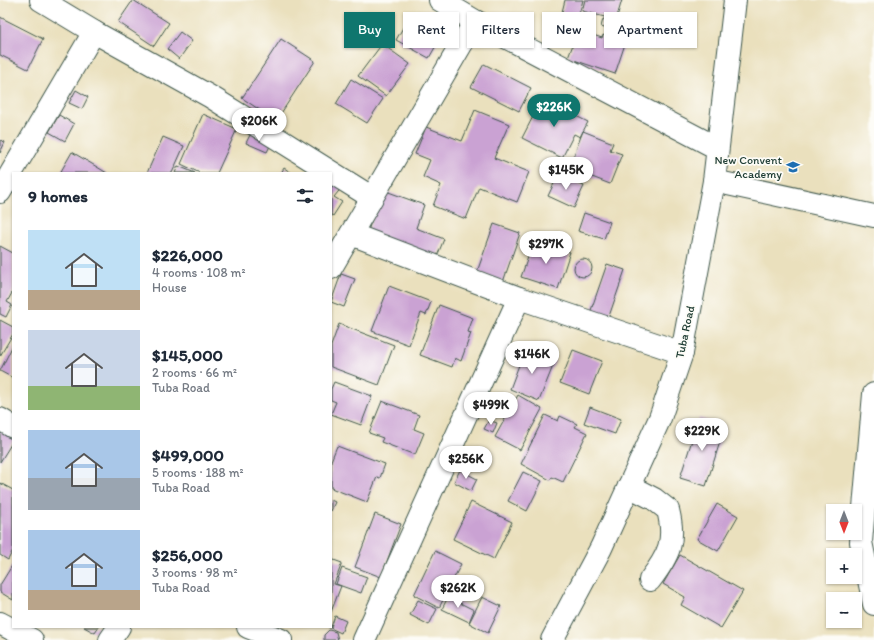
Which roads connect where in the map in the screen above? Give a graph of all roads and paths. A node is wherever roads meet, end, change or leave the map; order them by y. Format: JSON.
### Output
{"nodes":[{"id":1,"x":41,"y":0,"type":"edge"},
{"id":2,"x":440,"y":0,"type":"edge"},
{"id":3,"x":735,"y":0,"type":"edge"},
{"id":4,"x":467,"y":16,"type":"edge"},
{"id":5,"x":94,"y":32,"type":"junction"},
{"id":6,"x":467,"y":35,"type":"edge"},
{"id":7,"x":526,"y":48,"type":"edge"},
{"id":8,"x":717,"y":148,"type":"junction"},
{"id":9,"x":332,"y":172,"type":"edge"},
{"id":10,"x":332,"y":172,"type":"edge"},
{"id":11,"x":714,"y":181,"type":"junction"},
{"id":12,"x":0,"y":192,"type":"edge"},
{"id":13,"x":372,"y":197,"type":"junction"},
{"id":14,"x":12,"y":202,"type":"edge"},
{"id":15,"x":874,"y":216,"type":"edge"},
{"id":16,"x":351,"y":234,"type":"junction"},
{"id":17,"x":332,"y":266,"type":"edge"},
{"id":18,"x":519,"y":298,"type":"junction"},
{"id":19,"x":682,"y":353,"type":"junction"},
{"id":20,"x":874,"y":394,"type":"edge"},
{"id":21,"x":0,"y":420,"type":"edge"},
{"id":22,"x":12,"y":426,"type":"edge"},
{"id":23,"x":629,"y":486,"type":"junction"},
{"id":24,"x":650,"y":580,"type":"dead end"},
{"id":25,"x":874,"y":604,"type":"edge"},
{"id":26,"x":0,"y":623,"type":"edge"},
{"id":27,"x":118,"y":628,"type":"edge"},
{"id":28,"x":251,"y":628,"type":"edge"},
{"id":29,"x":32,"y":640,"type":"edge"},
{"id":30,"x":110,"y":640,"type":"edge"},
{"id":31,"x":281,"y":640,"type":"edge"},
{"id":32,"x":364,"y":640,"type":"edge"},
{"id":33,"x":552,"y":640,"type":"edge"}],
"edges":[{"from":1,"to":5,"type":"street"},
{"from":2,"to":4,"type":"street"},
{"from":3,"to":8,"type":"street","name":"Tuba Road"},
{"from":5,"to":10,"type":"street"},
{"from":5,"to":12,"type":"street"},
{"from":6,"to":13,"type":"street"},
{"from":7,"to":8,"type":"street"},
{"from":8,"to":11,"type":"street","name":"Tuba Road"},
{"from":9,"to":13,"type":"street"},
{"from":11,"to":15,"type":"street"},
{"from":11,"to":19,"type":"street","name":"Tuba Road"},
{"from":12,"to":14,"type":"street"},
{"from":13,"to":16,"type":"street"},
{"from":16,"to":17,"type":"street"},
{"from":16,"to":18,"type":"street"},
{"from":18,"to":19,"type":"street"},
{"from":18,"to":32,"type":"street"},
{"from":19,"to":23,"type":"street","name":"Tuba Road"},
{"from":20,"to":25,"type":"street"},
{"from":21,"to":22,"type":"street"},
{"from":23,"to":24,"type":"street"},
{"from":23,"to":33,"type":"street","name":"Tuba Road"},
{"from":26,"to":29,"type":"street"},
{"from":27,"to":30,"type":"street"},
{"from":28,"to":31,"type":"street"}]}
